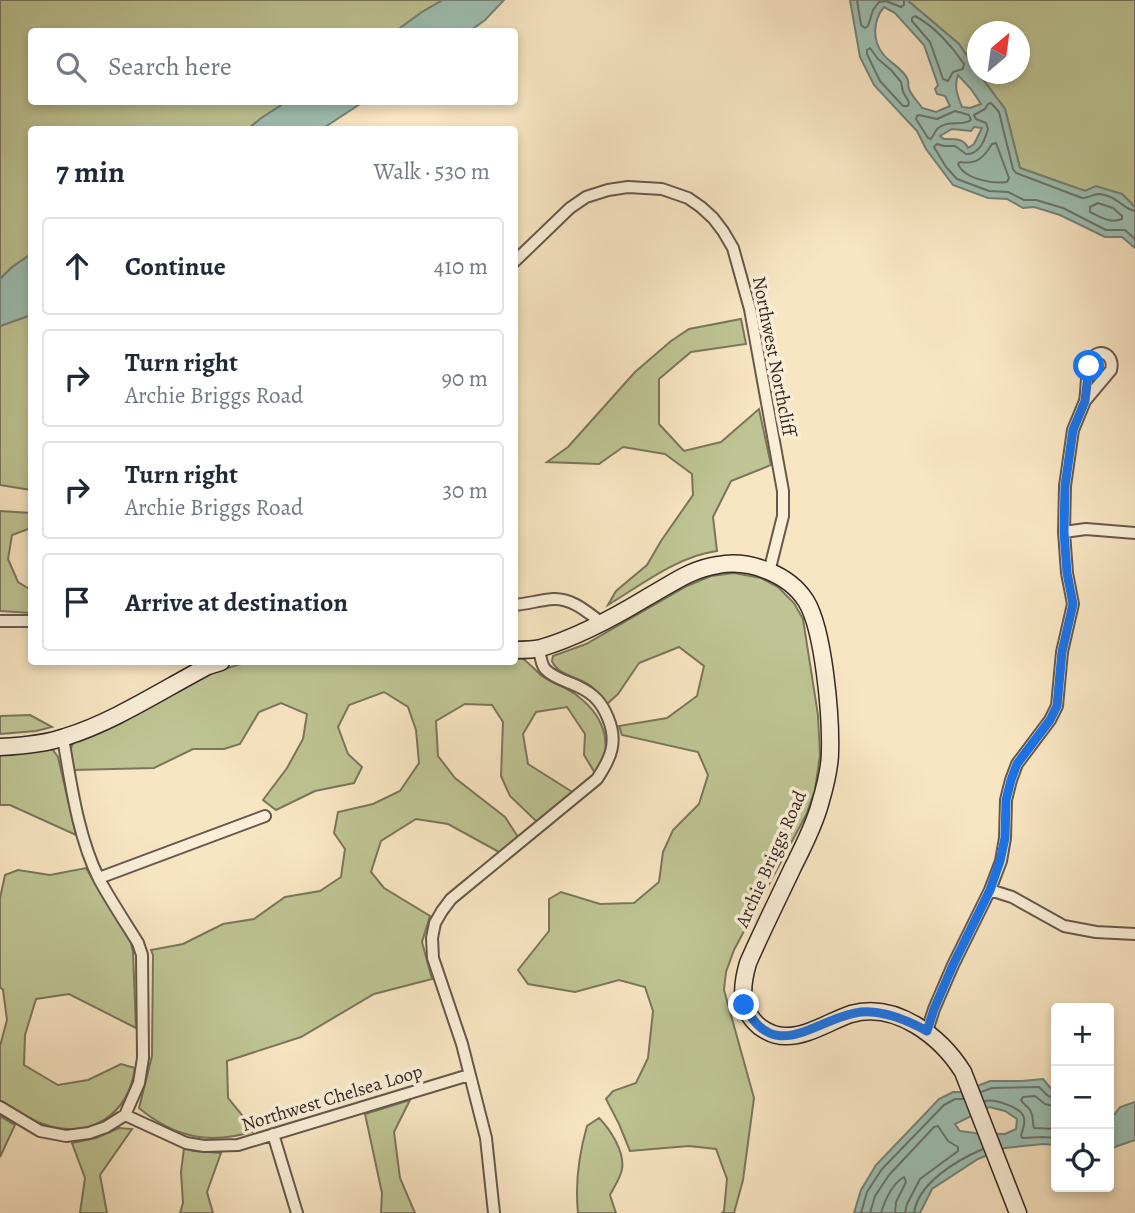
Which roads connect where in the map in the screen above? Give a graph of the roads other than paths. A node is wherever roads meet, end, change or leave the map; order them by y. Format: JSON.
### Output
{"nodes":[{"id":1,"x":518,"y":258,"type":"edge"},
{"id":2,"x":1085,"y":401,"type":"dead end"},
{"id":3,"x":1064,"y":532,"type":"junction"},
{"id":4,"x":1135,"y":533,"type":"edge"},
{"id":5,"x":768,"y":572,"type":"junction"},
{"id":6,"x":518,"y":604,"type":"edge"},
{"id":7,"x":0,"y":621,"type":"edge"},
{"id":8,"x":28,"y":621,"type":"edge"},
{"id":9,"x":602,"y":623,"type":"junction"},
{"id":10,"x":539,"y":648,"type":"junction"},
{"id":11,"x":518,"y":650,"type":"edge"},
{"id":12,"x":206,"y":665,"type":"edge"},
{"id":13,"x":63,"y":738,"type":"junction"},
{"id":14,"x":0,"y":747,"type":"edge"},
{"id":15,"x":265,"y":816,"type":"dead end"},
{"id":16,"x":99,"y":878,"type":"junction"},
{"id":17,"x":990,"y":890,"type":"junction"},
{"id":18,"x":1135,"y":934,"type":"edge"},
{"id":19,"x":927,"y":1031,"type":"junction"},
{"id":20,"x":470,"y":1075,"type":"junction"},
{"id":21,"x":0,"y":1107,"type":"edge"},
{"id":22,"x":125,"y":1115,"type":"junction"},
{"id":23,"x":273,"y":1134,"type":"junction"},
{"id":24,"x":298,"y":1213,"type":"edge"},
{"id":25,"x":494,"y":1213,"type":"edge"},
{"id":26,"x":1018,"y":1213,"type":"edge"}],
"edges":[{"from":1,"to":5,"type":"street","name":"Northwest Northcliff"},
{"from":2,"to":3,"type":"street"},
{"from":3,"to":4,"type":"street"},
{"from":3,"to":17,"type":"street"},
{"from":5,"to":9,"type":"street","name":"Archie Briggs Road"},
{"from":5,"to":19,"type":"street","name":"Archie Briggs Road"},
{"from":6,"to":9,"type":"street"},
{"from":7,"to":8,"type":"street"},
{"from":9,"to":10,"type":"street","name":"Archie Briggs Road"},
{"from":10,"to":11,"type":"street","name":"Archie Briggs Road"},
{"from":10,"to":20,"type":"street"},
{"from":12,"to":13,"type":"street"},
{"from":13,"to":14,"type":"street"},
{"from":13,"to":16,"type":"street"},
{"from":15,"to":16,"type":"street"},
{"from":16,"to":22,"type":"street"},
{"from":17,"to":18,"type":"street"},
{"from":17,"to":19,"type":"street"},
{"from":19,"to":26,"type":"street","name":"Archie Briggs Road"},
{"from":20,"to":23,"type":"street","name":"Northwest Chelsea Loop"},
{"from":20,"to":25,"type":"street"},
{"from":21,"to":22,"type":"street"},
{"from":22,"to":23,"type":"street","name":"Northwest Chelsea Loop"},
{"from":23,"to":24,"type":"street"}]}
